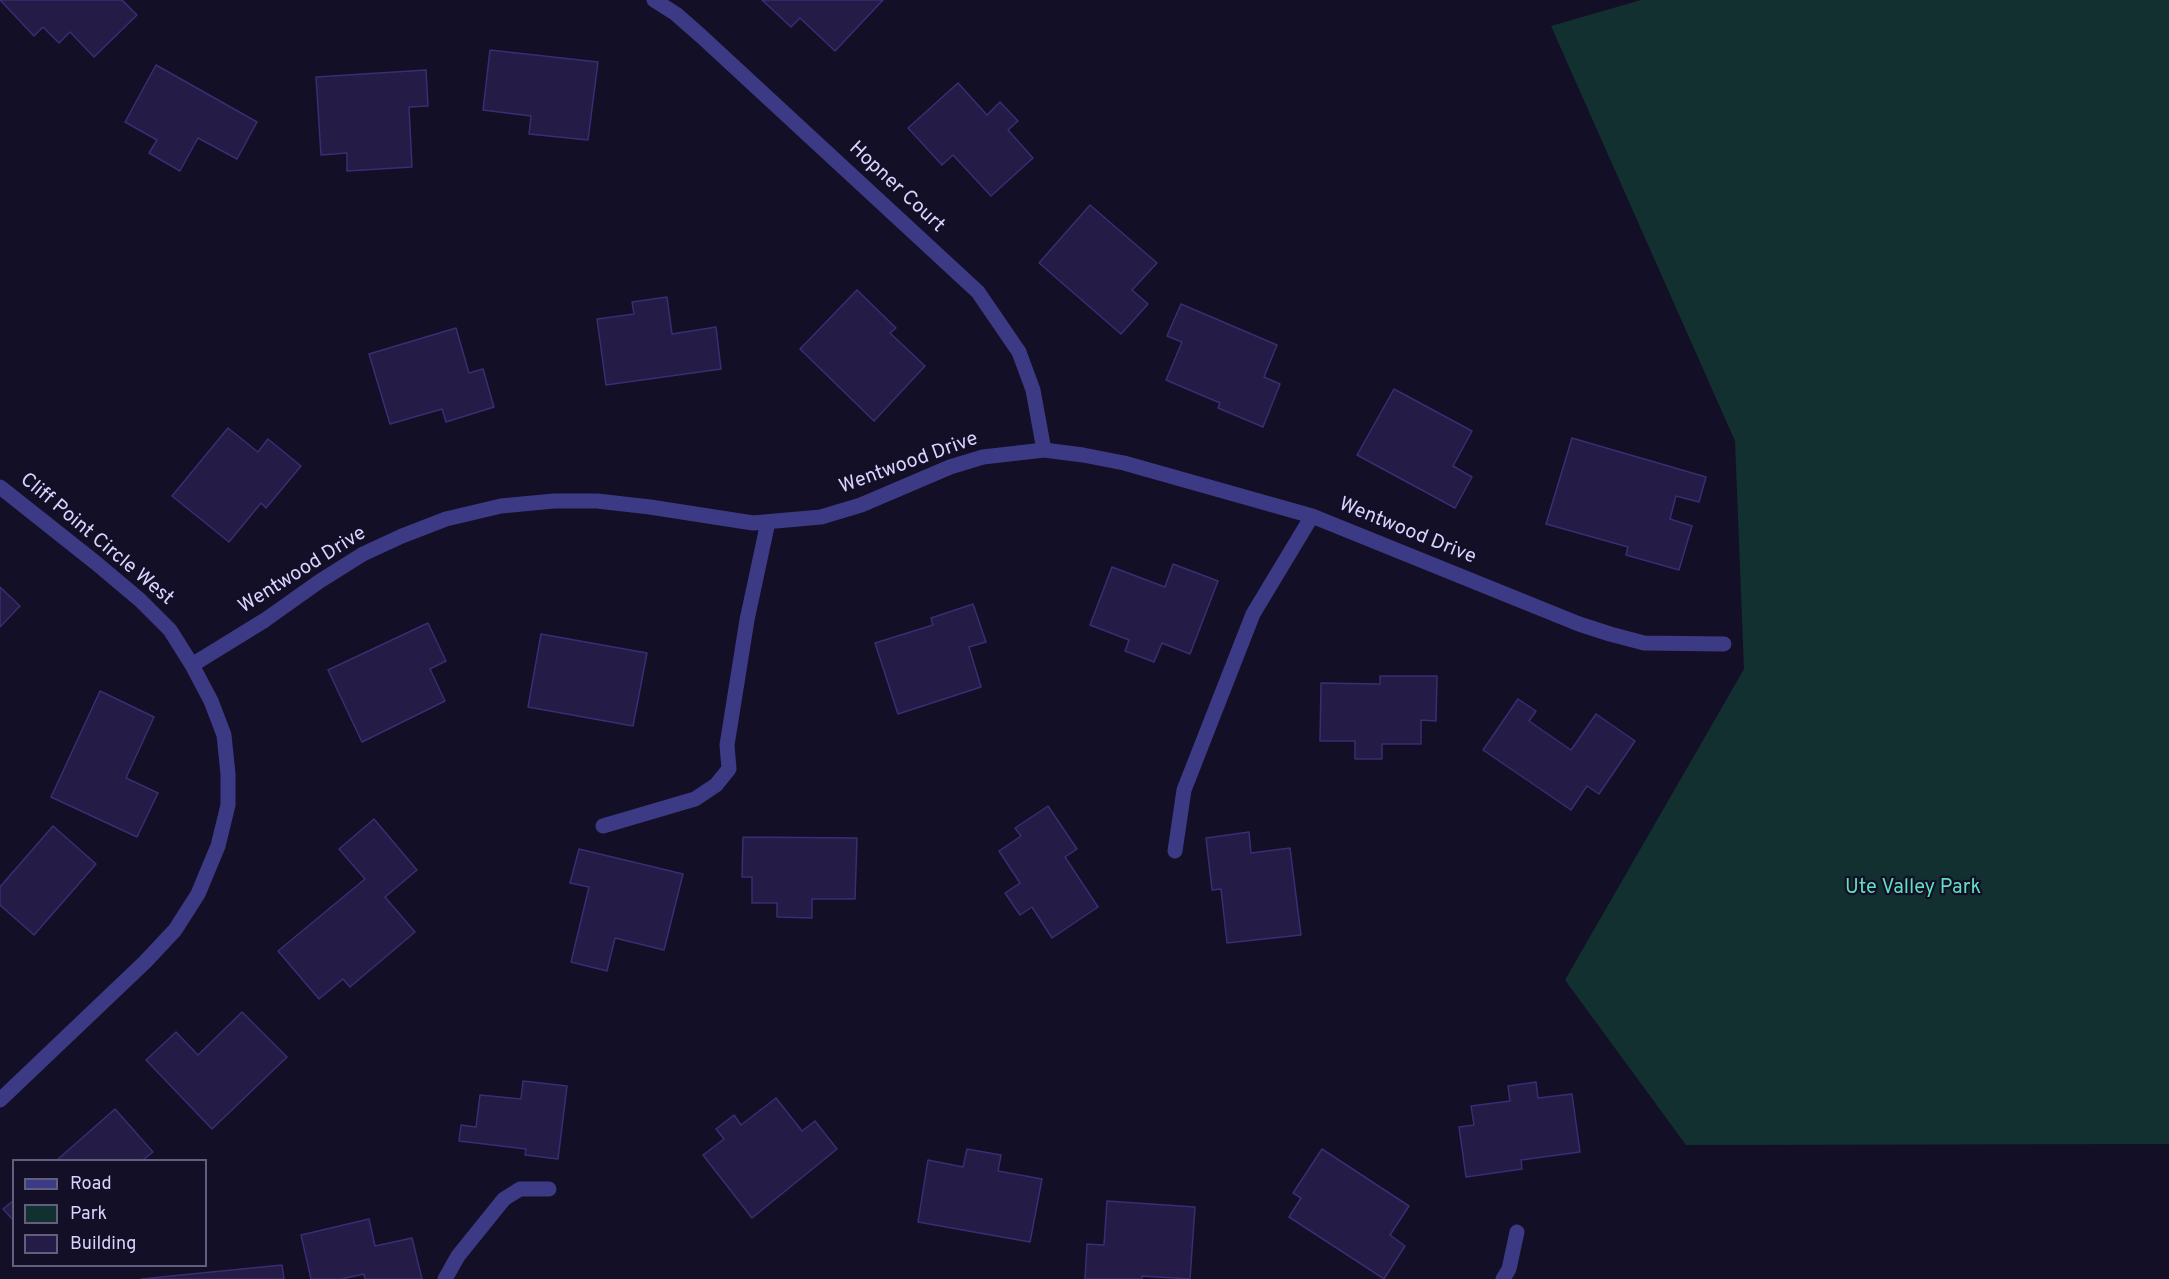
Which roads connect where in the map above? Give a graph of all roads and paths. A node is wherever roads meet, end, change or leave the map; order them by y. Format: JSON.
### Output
{"nodes":[{"id":1,"x":654,"y":0,"type":"edge"},
{"id":2,"x":1044,"y":450,"type":"junction"},
{"id":3,"x":0,"y":487,"type":"edge"},
{"id":4,"x":1312,"y":516,"type":"junction"},
{"id":5,"x":768,"y":522,"type":"junction"},
{"id":6,"x":1724,"y":644,"type":"dead end"},
{"id":7,"x":192,"y":665,"type":"junction"},
{"id":8,"x":603,"y":826,"type":"dead end"},
{"id":9,"x":1175,"y":851,"type":"dead end"},
{"id":10,"x":0,"y":1100,"type":"edge"},
{"id":11,"x":549,"y":1189,"type":"dead end"},
{"id":12,"x":1517,"y":1232,"type":"dead end"},
{"id":13,"x":445,"y":1279,"type":"edge"},
{"id":14,"x":1503,"y":1279,"type":"edge"}],
"edges":[{"from":1,"to":2,"type":"street","name":"Hopner Court"},
{"from":2,"to":4,"type":"street","name":"Wentwood Drive"},
{"from":2,"to":5,"type":"street","name":"Wentwood Drive"},
{"from":3,"to":7,"type":"street","name":"Cliff Point Circle West"},
{"from":4,"to":6,"type":"street","name":"Wentwood Drive"},
{"from":4,"to":9,"type":"street"},
{"from":5,"to":7,"type":"street","name":"Wentwood Drive"},
{"from":5,"to":8,"type":"street"},
{"from":7,"to":10,"type":"street","name":"Cliff Point Circle West"},
{"from":11,"to":13,"type":"street"},
{"from":12,"to":14,"type":"street"}]}
